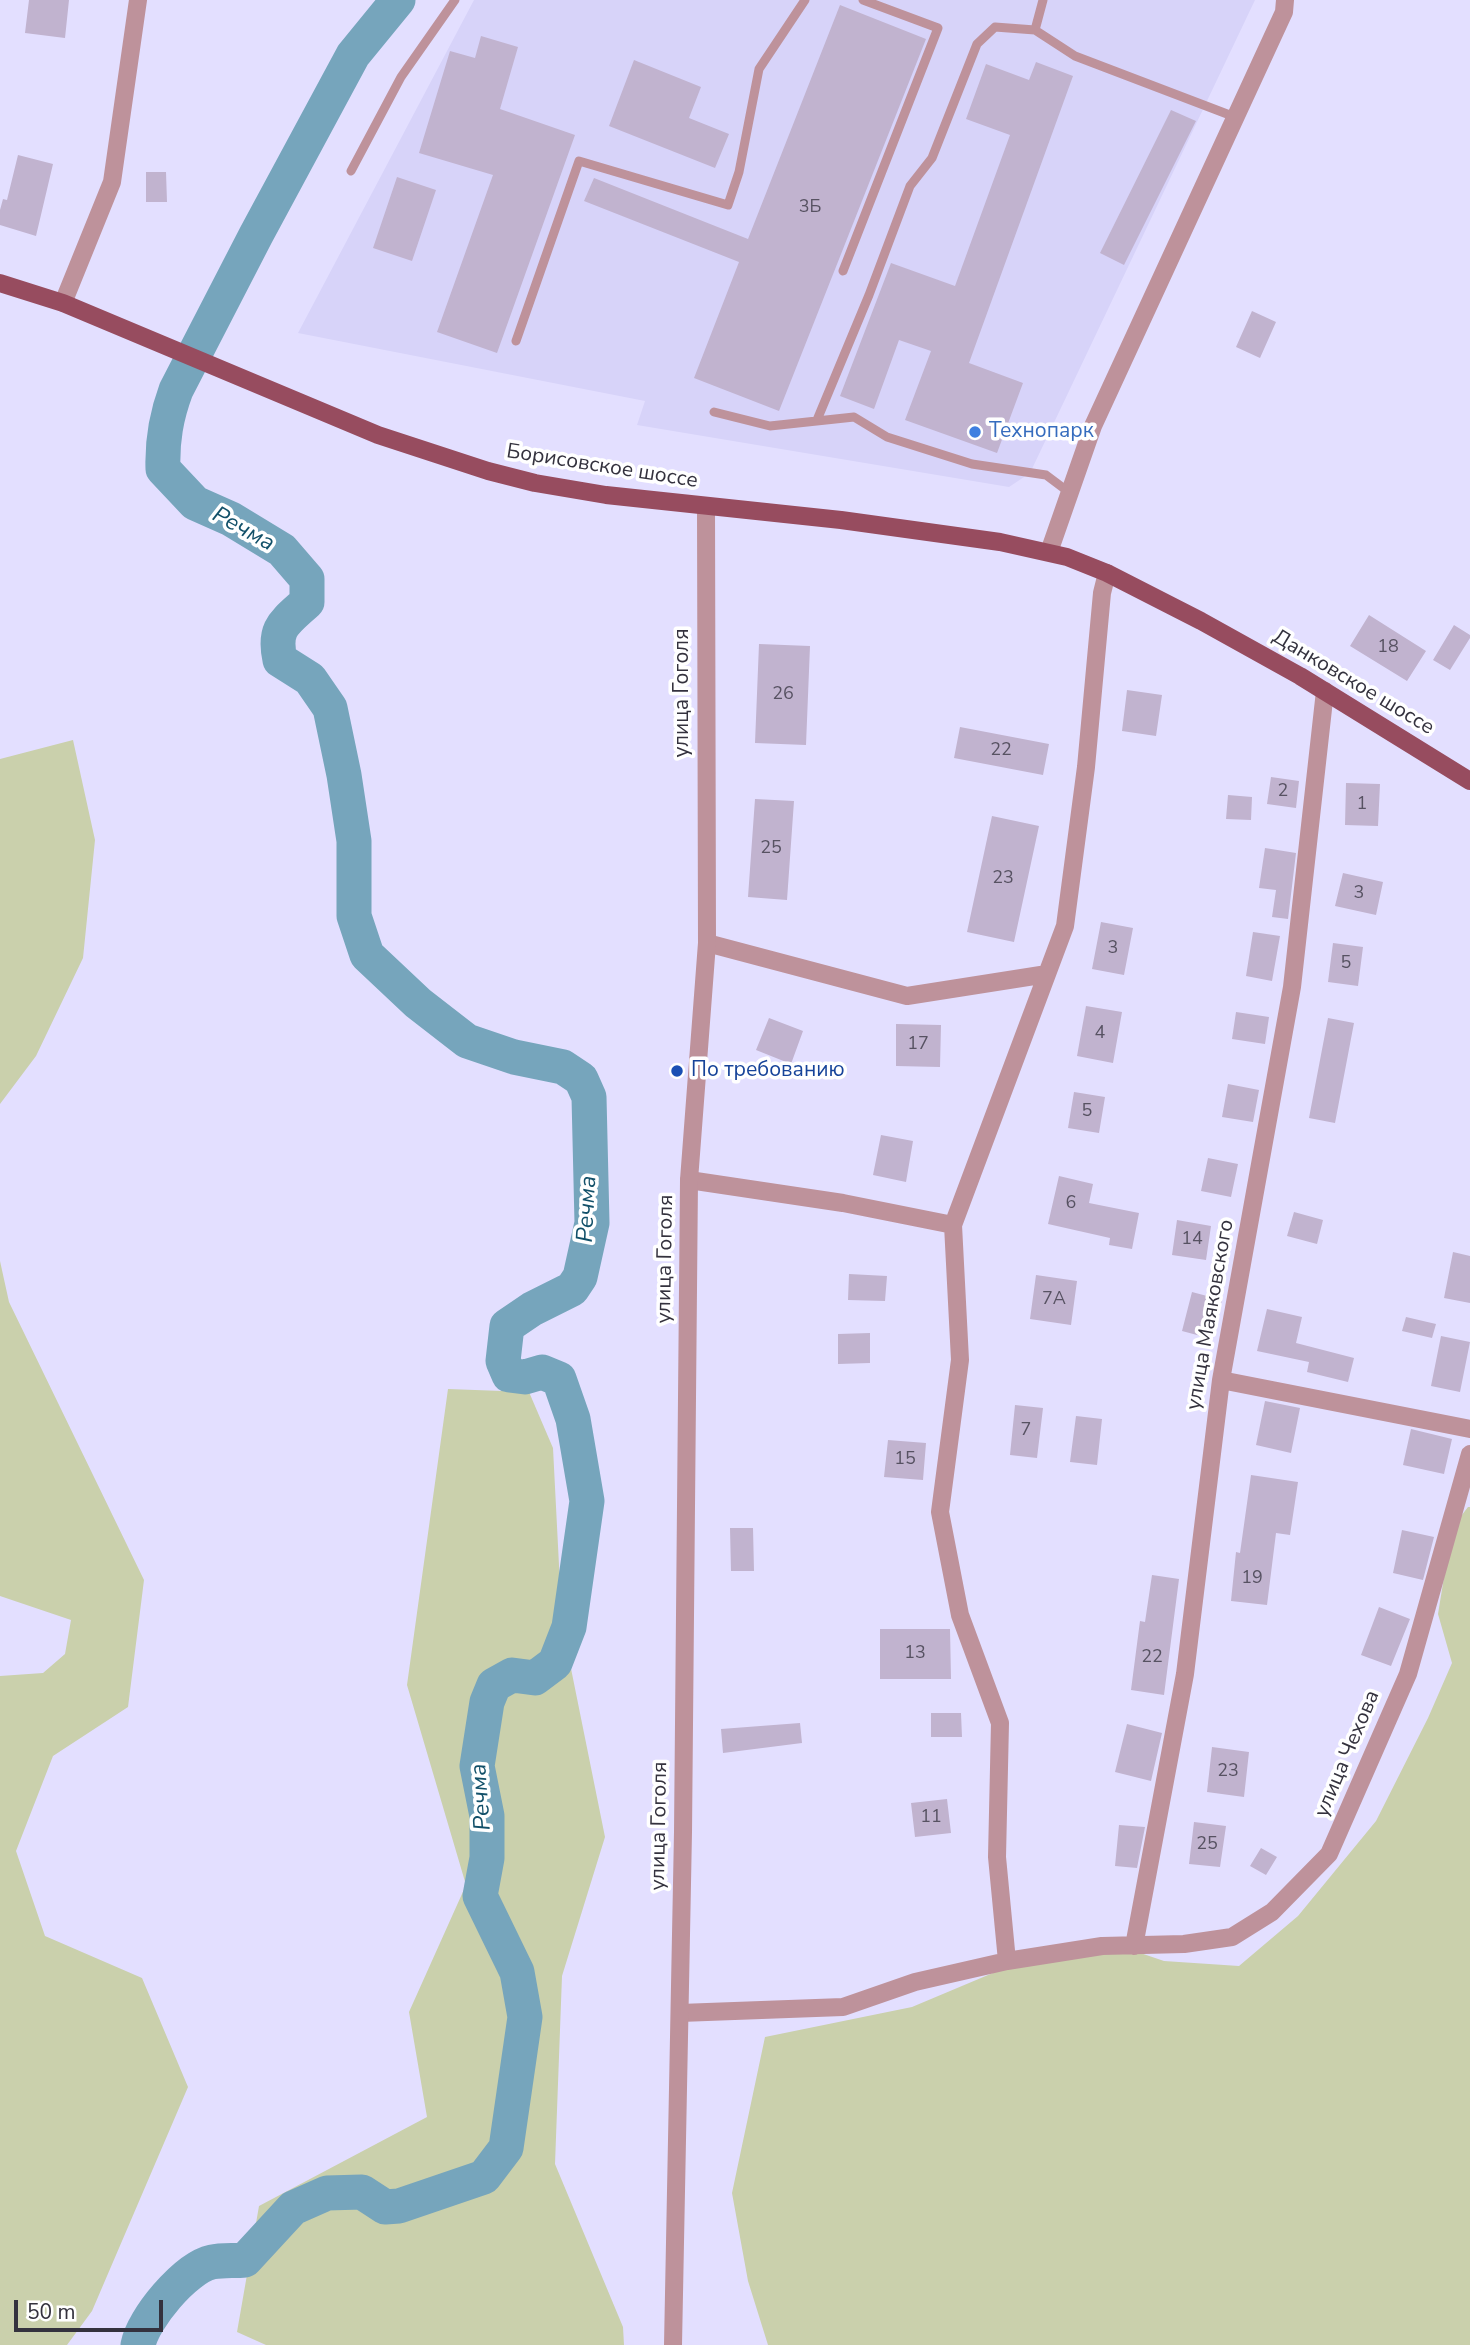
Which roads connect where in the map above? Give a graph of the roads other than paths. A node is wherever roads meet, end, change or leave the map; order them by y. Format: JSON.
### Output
{"nodes":[{"id":1,"x":138,"y":0,"type":"edge"},
{"id":2,"x":455,"y":0,"type":"edge"},
{"id":3,"x":805,"y":0,"type":"edge"},
{"id":4,"x":863,"y":0,"type":"edge"},
{"id":5,"x":1043,"y":0,"type":"edge"},
{"id":6,"x":1285,"y":0,"type":"edge"},
{"id":7,"x":1035,"y":30,"type":"junction"},
{"id":8,"x":1235,"y":117,"type":"junction"},
{"id":9,"x":351,"y":172,"type":"dead end"},
{"id":10,"x":843,"y":271,"type":"dead end"},
{"id":11,"x":0,"y":283,"type":"edge"},
{"id":12,"x":63,"y":303,"type":"junction"},
{"id":13,"x":516,"y":341,"type":"dead end"},
{"id":14,"x":714,"y":412,"type":"dead end"},
{"id":15,"x":817,"y":420,"type":"junction"},
{"id":16,"x":1070,"y":494,"type":"junction"},
{"id":17,"x":706,"y":506,"type":"junction"},
{"id":18,"x":1049,"y":552,"type":"junction"},
{"id":19,"x":1107,"y":573,"type":"junction"},
{"id":20,"x":1212,"y":627,"type":"joint"},
{"id":21,"x":1325,"y":691,"type":"junction"},
{"id":22,"x":1470,"y":781,"type":"edge"},
{"id":23,"x":707,"y":943,"type":"junction"},
{"id":24,"x":1047,"y":974,"type":"junction"},
{"id":25,"x":689,"y":1180,"type":"junction"},
{"id":26,"x":953,"y":1225,"type":"junction"},
{"id":27,"x":1221,"y":1380,"type":"junction"},
{"id":28,"x":1470,"y":1429,"type":"edge"},
{"id":29,"x":1470,"y":1454,"type":"edge"},
{"id":30,"x":1134,"y":1946,"type":"junction"},
{"id":31,"x":1007,"y":1961,"type":"junction"},
{"id":32,"x":680,"y":2013,"type":"junction"},
{"id":33,"x":673,"y":2345,"type":"edge"}],
"edges":[{"from":1,"to":12,"type":"street"},
{"from":2,"to":9,"type":"lane"},
{"from":3,"to":13,"type":"lane"},
{"from":4,"to":10,"type":"lane"},
{"from":5,"to":7,"type":"lane"},
{"from":6,"to":8,"type":"street"},
{"from":7,"to":8,"type":"lane"},
{"from":7,"to":15,"type":"lane"},
{"from":8,"to":16,"type":"street"},
{"from":11,"to":12,"type":"main road","name":"Борисовское шоссе"},
{"from":12,"to":17,"type":"main road","name":"Борисовское шоссе"},
{"from":14,"to":15,"type":"lane"},
{"from":15,"to":16,"type":"lane"},
{"from":16,"to":18,"type":"street"},
{"from":17,"to":18,"type":"main road","name":"Борисовское шоссе"},
{"from":17,"to":23,"type":"street","name":"улица Гоголя"},
{"from":18,"to":19,"type":"main road","name":"Борисовское шоссе"},
{"from":19,"to":20,"type":"main road","name":"Борисовское шоссе"},
{"from":19,"to":24,"type":"street"},
{"from":20,"to":21,"type":"main road","name":"Данковское шоссе"},
{"from":21,"to":22,"type":"main road","name":"Данковское шоссе"},
{"from":21,"to":27,"type":"street","name":"улица Маяковского"},
{"from":23,"to":24,"type":"street"},
{"from":23,"to":25,"type":"street","name":"улица Гоголя"},
{"from":24,"to":26,"type":"street"},
{"from":25,"to":26,"type":"street"},
{"from":25,"to":32,"type":"street","name":"улица Гоголя"},
{"from":26,"to":31,"type":"street"},
{"from":27,"to":28,"type":"street"},
{"from":27,"to":30,"type":"street","name":"улица Маяковского"},
{"from":29,"to":30,"type":"street","name":"улица Чехова"},
{"from":30,"to":31,"type":"street","name":"улица Чехова"},
{"from":31,"to":32,"type":"street","name":"улица Чехова"},
{"from":32,"to":33,"type":"street","name":"улица Гоголя"}]}
